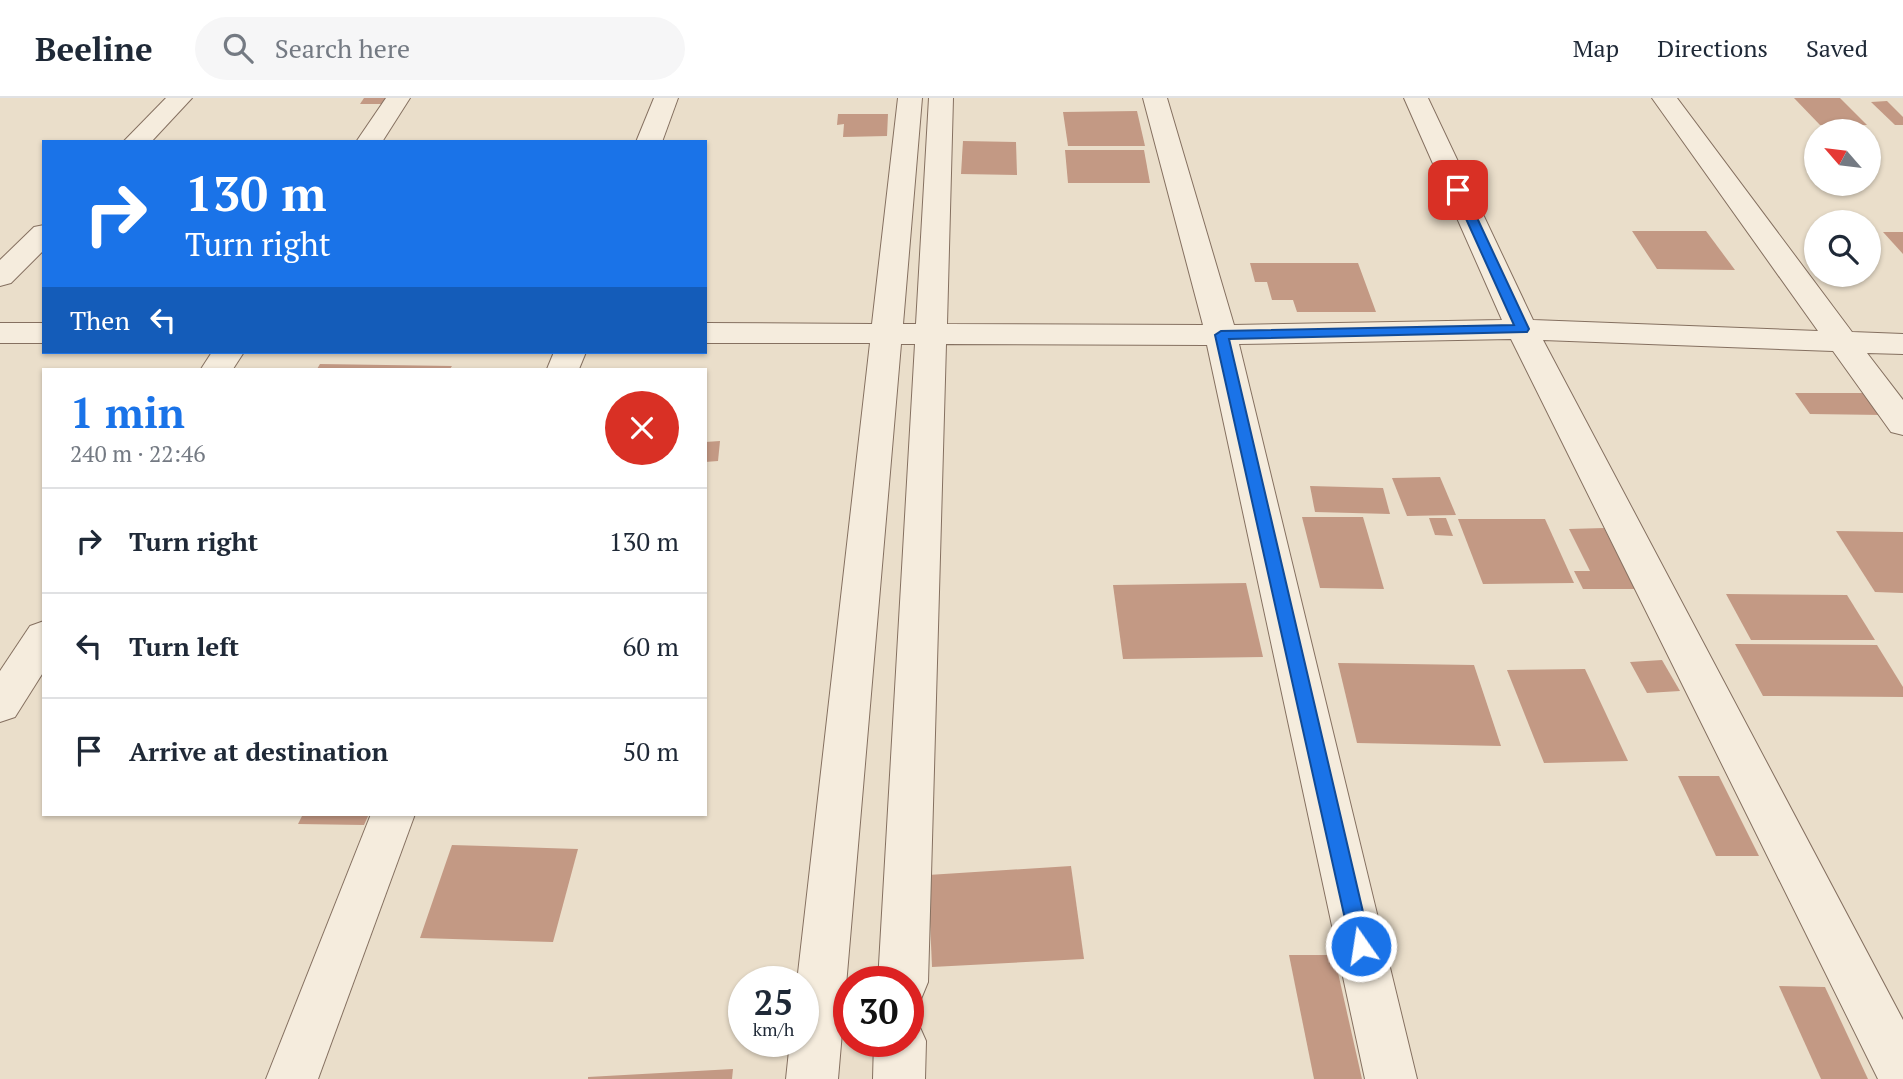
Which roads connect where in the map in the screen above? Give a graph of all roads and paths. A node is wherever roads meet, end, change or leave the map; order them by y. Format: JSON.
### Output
{"nodes":[{"id":1,"x":180,"y":98,"type":"edge"},
{"id":2,"x":398,"y":98,"type":"edge"},
{"id":3,"x":666,"y":98,"type":"edge"},
{"id":4,"x":910,"y":98,"type":"edge"},
{"id":5,"x":941,"y":98,"type":"edge"},
{"id":6,"x":1155,"y":98,"type":"edge"},
{"id":7,"x":1416,"y":98,"type":"edge"},
{"id":8,"x":1664,"y":98,"type":"edge"},
{"id":9,"x":138,"y":140,"type":"edge"},
{"id":10,"x":370,"y":140,"type":"edge"},
{"id":11,"x":650,"y":140,"type":"edge"},
{"id":12,"x":42,"y":235,"type":"edge"},
{"id":13,"x":0,"y":276,"type":"edge"},
{"id":14,"x":1522,"y":329,"type":"junction"},
{"id":15,"x":42,"y":332,"type":"edge"},
{"id":16,"x":707,"y":332,"type":"edge"},
{"id":17,"x":0,"y":333,"type":"edge"},
{"id":18,"x":931,"y":333,"type":"junction"},
{"id":19,"x":885,"y":334,"type":"junction"},
{"id":20,"x":1221,"y":335,"type":"junction"},
{"id":21,"x":1840,"y":342,"type":"junction"},
{"id":22,"x":1903,"y":344,"type":"edge"},
{"id":23,"x":1903,"y":424,"type":"edge"},
{"id":24,"x":42,"y":640,"type":"edge"},
{"id":25,"x":0,"y":705,"type":"edge"},
{"id":26,"x":392,"y":816,"type":"edge"},
{"id":27,"x":904,"y":966,"type":"edge"},
{"id":28,"x":900,"y":1057,"type":"edge"},
{"id":29,"x":1903,"y":1073,"type":"edge"},
{"id":30,"x":292,"y":1079,"type":"edge"},
{"id":31,"x":812,"y":1079,"type":"edge"},
{"id":32,"x":899,"y":1079,"type":"edge"},
{"id":33,"x":1391,"y":1079,"type":"edge"}],
"edges":[{"from":1,"to":9,"type":"street"},
{"from":2,"to":10,"type":"street"},
{"from":3,"to":11,"type":"street"},
{"from":4,"to":19,"type":"street"},
{"from":5,"to":18,"type":"street"},
{"from":6,"to":20,"type":"street"},
{"from":7,"to":14,"type":"street"},
{"from":8,"to":21,"type":"street"},
{"from":12,"to":13,"type":"street"},
{"from":14,"to":20,"type":"street"},
{"from":14,"to":21,"type":"street"},
{"from":14,"to":29,"type":"street"},
{"from":15,"to":17,"type":"street"},
{"from":16,"to":19,"type":"street"},
{"from":18,"to":19,"type":"street"},
{"from":18,"to":20,"type":"street"},
{"from":18,"to":27,"type":"street"},
{"from":19,"to":31,"type":"street"},
{"from":20,"to":33,"type":"street"},
{"from":21,"to":22,"type":"street"},
{"from":21,"to":23,"type":"street"},
{"from":24,"to":25,"type":"street"},
{"from":26,"to":30,"type":"street"},
{"from":28,"to":32,"type":"street"}]}
